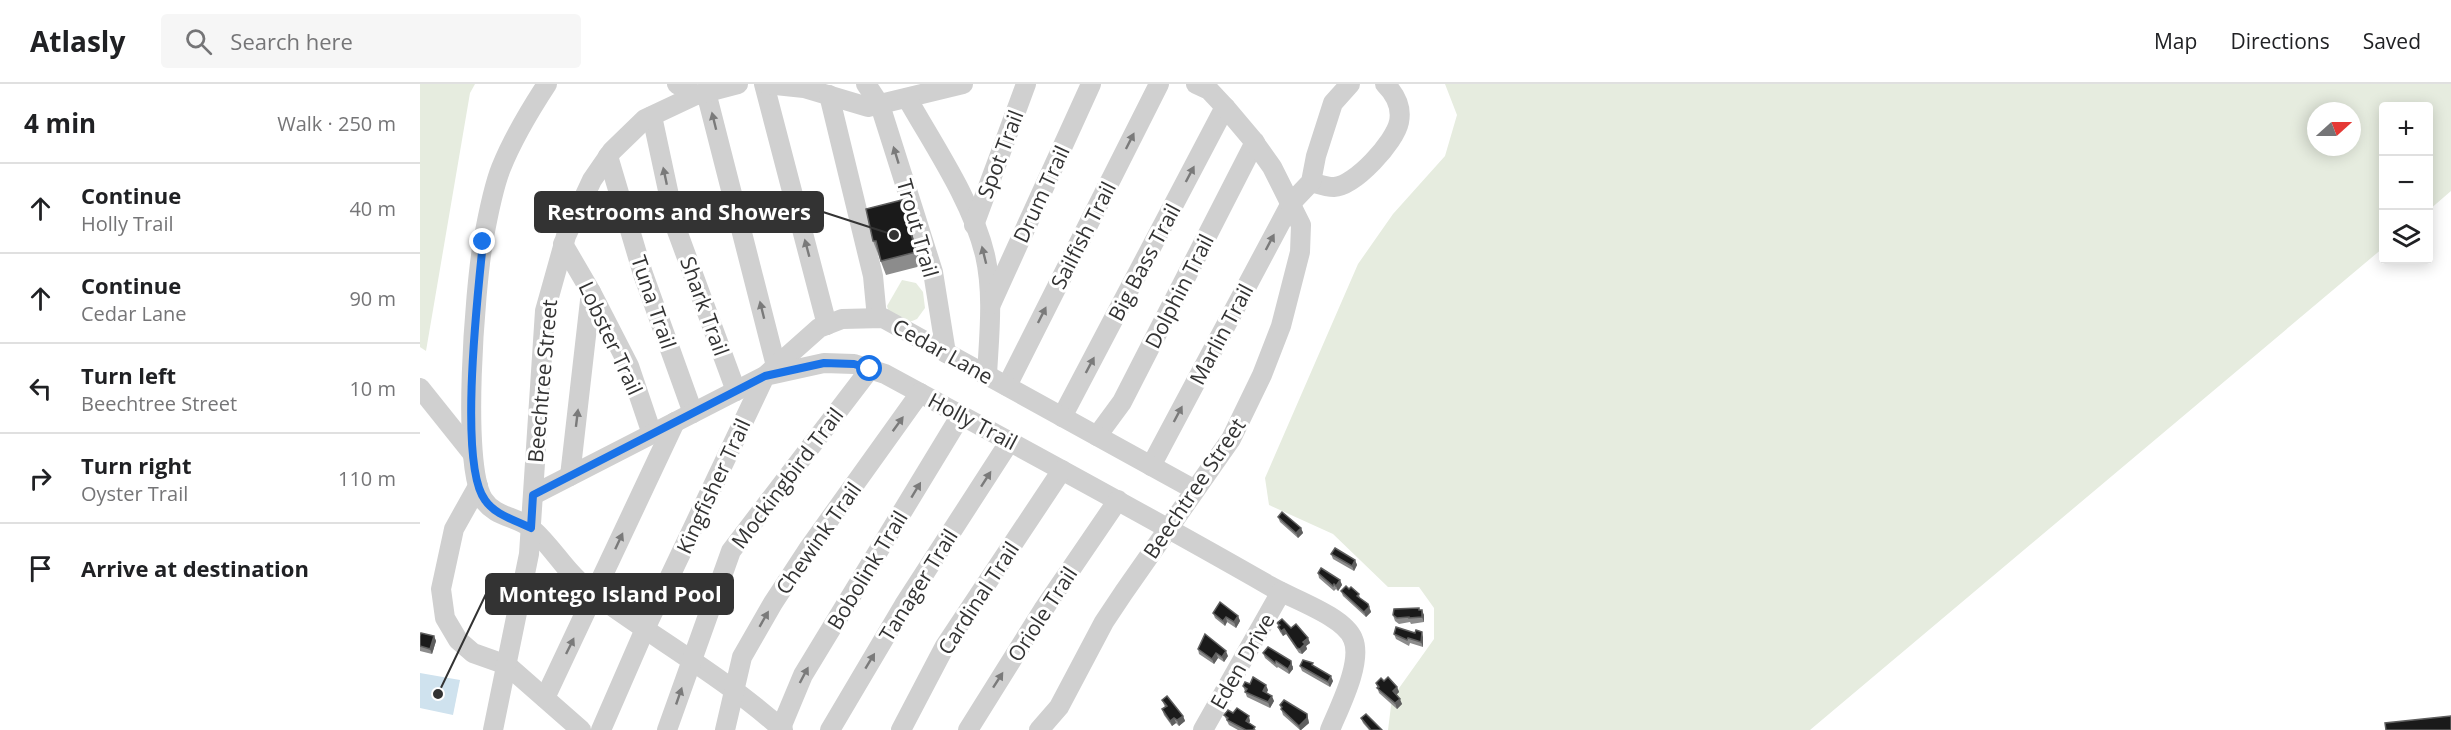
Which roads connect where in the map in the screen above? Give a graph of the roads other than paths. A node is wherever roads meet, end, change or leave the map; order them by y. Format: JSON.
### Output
{"nodes":[{"id":1,"x":547,"y":84,"type":"edge"},
{"id":2,"x":677,"y":84,"type":"edge"},
{"id":3,"x":765,"y":84,"type":"edge"},
{"id":4,"x":866,"y":84,"type":"edge"},
{"id":5,"x":963,"y":84,"type":"edge"},
{"id":6,"x":1026,"y":84,"type":"edge"},
{"id":7,"x":1091,"y":84,"type":"edge"},
{"id":8,"x":1159,"y":84,"type":"edge"},
{"id":9,"x":1196,"y":84,"type":"edge"},
{"id":10,"x":1350,"y":84,"type":"edge"},
{"id":11,"x":1384,"y":84,"type":"edge"},
{"id":12,"x":718,"y":88,"type":"edge"},
{"id":13,"x":829,"y":95,"type":"junction"},
{"id":14,"x":907,"y":98,"type":"junction"},
{"id":15,"x":880,"y":105,"type":"junction"},
{"id":16,"x":1225,"y":106,"type":"junction"},
{"id":17,"x":652,"y":116,"type":"junction"},
{"id":18,"x":1255,"y":142,"type":"junction"},
{"id":19,"x":608,"y":156,"type":"junction"},
{"id":20,"x":1311,"y":182,"type":"junction"},
{"id":21,"x":1291,"y":203,"type":"junction"},
{"id":22,"x":974,"y":225,"type":"junction"},
{"id":23,"x":563,"y":244,"type":"junction"},
{"id":24,"x":591,"y":292,"type":"junction"},
{"id":25,"x":991,"y":304,"type":"junction"},
{"id":26,"x":877,"y":318,"type":"junction"},
{"id":27,"x":827,"y":325,"type":"junction"},
{"id":28,"x":946,"y":353,"type":"junction"},
{"id":29,"x":870,"y":369,"type":"junction"},
{"id":30,"x":770,"y":371,"type":"junction"},
{"id":31,"x":987,"y":375,"type":"junction"},
{"id":32,"x":1007,"y":386,"type":"junction"},
{"id":33,"x":420,"y":388,"type":"edge"},
{"id":34,"x":736,"y":391,"type":"junction"},
{"id":35,"x":920,"y":393,"type":"junction"},
{"id":36,"x":961,"y":415,"type":"junction"},
{"id":37,"x":684,"y":417,"type":"junction"},
{"id":38,"x":1062,"y":417,"type":"junction"},
{"id":39,"x":652,"y":434,"type":"junction"},
{"id":40,"x":1097,"y":436,"type":"junction"},
{"id":41,"x":1010,"y":441,"type":"junction"},
{"id":42,"x":472,"y":453,"type":"junction"},
{"id":43,"x":1151,"y":466,"type":"junction"},
{"id":44,"x":1062,"y":470,"type":"junction"},
{"id":45,"x":570,"y":476,"type":"junction"},
{"id":46,"x":478,"y":486,"type":"junction"},
{"id":47,"x":1195,"y":490,"type":"junction"},
{"id":48,"x":533,"y":495,"type":"junction"},
{"id":49,"x":1118,"y":500,"type":"junction"},
{"id":50,"x":531,"y":528,"type":"junction"},
{"id":51,"x":1169,"y":528,"type":"junction"},
{"id":52,"x":1281,"y":592,"type":"junction"},
{"id":53,"x":595,"y":594,"type":"junction"},
{"id":54,"x":645,"y":629,"type":"junction"},
{"id":55,"x":692,"y":662,"type":"junction"},
{"id":56,"x":507,"y":665,"type":"junction"},
{"id":57,"x":735,"y":692,"type":"junction"},
{"id":58,"x":544,"y":698,"type":"junction"},
{"id":59,"x":781,"y":729,"type":"edge"},
{"id":60,"x":493,"y":730,"type":"edge"},
{"id":61,"x":581,"y":730,"type":"edge"},
{"id":62,"x":601,"y":730,"type":"edge"},
{"id":63,"x":667,"y":730,"type":"edge"},
{"id":64,"x":725,"y":730,"type":"edge"},
{"id":65,"x":830,"y":730,"type":"edge"},
{"id":66,"x":901,"y":730,"type":"edge"},
{"id":67,"x":968,"y":730,"type":"edge"},
{"id":68,"x":1039,"y":730,"type":"edge"},
{"id":69,"x":1203,"y":730,"type":"edge"},
{"id":70,"x":1330,"y":730,"type":"edge"}],
"edges":[{"from":1,"to":42,"type":"street"},
{"from":2,"to":12,"type":"street"},
{"from":3,"to":13,"type":"street"},
{"from":27,"to":3,"type":"street","one_way":true},
{"from":4,"to":15,"type":"street","name":"Trout Trail"},
{"from":5,"to":14,"type":"street"},
{"from":6,"to":22,"type":"street","name":"Spot Trail"},
{"from":7,"to":25,"type":"street","name":"Drum Trail"},
{"from":32,"to":8,"type":"street","name":"Sailfish Trail","one_way":true},
{"from":9,"to":16,"type":"street","name":"Beechtree Street"},
{"from":10,"to":20,"type":"street"},
{"from":11,"to":20,"type":"street"},
{"from":12,"to":17,"type":"street","name":"Beechtree Street"},
{"from":30,"to":12,"type":"street","one_way":true},
{"from":13,"to":15,"type":"street"},
{"from":13,"to":26,"type":"street"},
{"from":14,"to":15,"type":"street"},
{"from":14,"to":22,"type":"street"},
{"from":28,"to":15,"type":"street","name":"Trout Trail","one_way":true},
{"from":16,"to":18,"type":"street","name":"Beechtree Street"},
{"from":38,"to":16,"type":"street","name":"Big Bass Trail","one_way":true},
{"from":17,"to":19,"type":"street","name":"Beechtree Street"},
{"from":34,"to":17,"type":"street","name":"Shark Trail","one_way":true},
{"from":18,"to":21,"type":"street","name":"Beechtree Street"},
{"from":18,"to":40,"type":"street","name":"Dolphin Trail"},
{"from":19,"to":23,"type":"street","name":"Beechtree Street"},
{"from":19,"to":37,"type":"street","name":"Tuna Trail"},
{"from":20,"to":21,"type":"street","name":"Marlin Trail"},
{"from":43,"to":21,"type":"street","name":"Marlin Trail","one_way":true},
{"from":21,"to":47,"type":"street","name":"Beechtree Street"},
{"from":25,"to":22,"type":"street","one_way":true},
{"from":23,"to":24,"type":"street","name":"Lobster Trail"},
{"from":23,"to":48,"type":"street","name":"Beechtree Street"},
{"from":24,"to":39,"type":"street","name":"Lobster Trail"},
{"from":45,"to":24,"type":"street","one_way":true},
{"from":25,"to":31,"type":"street"},
{"from":26,"to":27,"type":"street","name":"Cedar Lane"},
{"from":26,"to":28,"type":"street","name":"Cedar Lane"},
{"from":27,"to":30,"type":"street","name":"Cedar Lane"},
{"from":28,"to":31,"type":"street","name":"Cedar Lane"},
{"from":29,"to":30,"type":"street","name":"Holly Trail"},
{"from":29,"to":35,"type":"street","name":"Holly Trail"},
{"from":29,"to":55,"type":"street","name":"Mockingbird Trail"},
{"from":30,"to":34,"type":"street","name":"Cedar Lane"},
{"from":30,"to":54,"type":"street","name":"Kingfisher Trail"},
{"from":31,"to":32,"type":"street","name":"Cedar Lane"},
{"from":32,"to":38,"type":"street","name":"Cedar Lane"},
{"from":33,"to":42,"type":"street"},
{"from":34,"to":37,"type":"street","name":"Cedar Lane"},
{"from":35,"to":36,"type":"street","name":"Holly Trail"},
{"from":57,"to":35,"type":"street","name":"Chewink Trail","one_way":true},
{"from":36,"to":41,"type":"street","name":"Holly Trail"},
{"from":59,"to":36,"type":"street","name":"Bobolink Trail","one_way":true},
{"from":37,"to":39,"type":"street","name":"Cedar Lane"},
{"from":53,"to":37,"type":"street","one_way":true},
{"from":38,"to":40,"type":"street","name":"Cedar Lane"},
{"from":39,"to":45,"type":"street","name":"Cedar Lane"},
{"from":40,"to":43,"type":"street","name":"Cedar Lane"},
{"from":41,"to":44,"type":"street","name":"Holly Trail"},
{"from":65,"to":41,"type":"street","name":"Tanager Trail","one_way":true},
{"from":42,"to":46,"type":"street"},
{"from":43,"to":47,"type":"street","name":"Cedar Lane"},
{"from":44,"to":49,"type":"street","name":"Holly Trail"},
{"from":44,"to":66,"type":"street","name":"Cardinal Trail"},
{"from":45,"to":48,"type":"street","name":"Cedar Lane"},
{"from":46,"to":50,"type":"street"},
{"from":46,"to":56,"type":"street"},
{"from":47,"to":51,"type":"street","name":"Beechtree Street"},
{"from":48,"to":50,"type":"street","name":"Beechtree Street"},
{"from":49,"to":51,"type":"street","name":"Holly Trail"},
{"from":67,"to":49,"type":"street","name":"Oriole Trail","one_way":true},
{"from":50,"to":53,"type":"street"},
{"from":50,"to":56,"type":"street","name":"Beechtree Street"},
{"from":51,"to":52,"type":"street","name":"Eden Drive"},
{"from":51,"to":68,"type":"street","name":"Beechtree Street"},
{"from":52,"to":69,"type":"street","name":"Eden Drive"},
{"from":52,"to":70,"type":"street","name":"Eden Drive"},
{"from":53,"to":54,"type":"street"},
{"from":58,"to":53,"type":"street","one_way":true},
{"from":54,"to":55,"type":"street"},
{"from":54,"to":62,"type":"street","name":"Kingfisher Trail"},
{"from":55,"to":57,"type":"street"},
{"from":63,"to":55,"type":"street","name":"Mockingbird Trail","one_way":true},
{"from":56,"to":58,"type":"street"},
{"from":56,"to":60,"type":"street","name":"Beechtree Street"},
{"from":57,"to":59,"type":"street"},
{"from":57,"to":64,"type":"street","name":"Chewink Trail"},
{"from":58,"to":61,"type":"street"}]}
